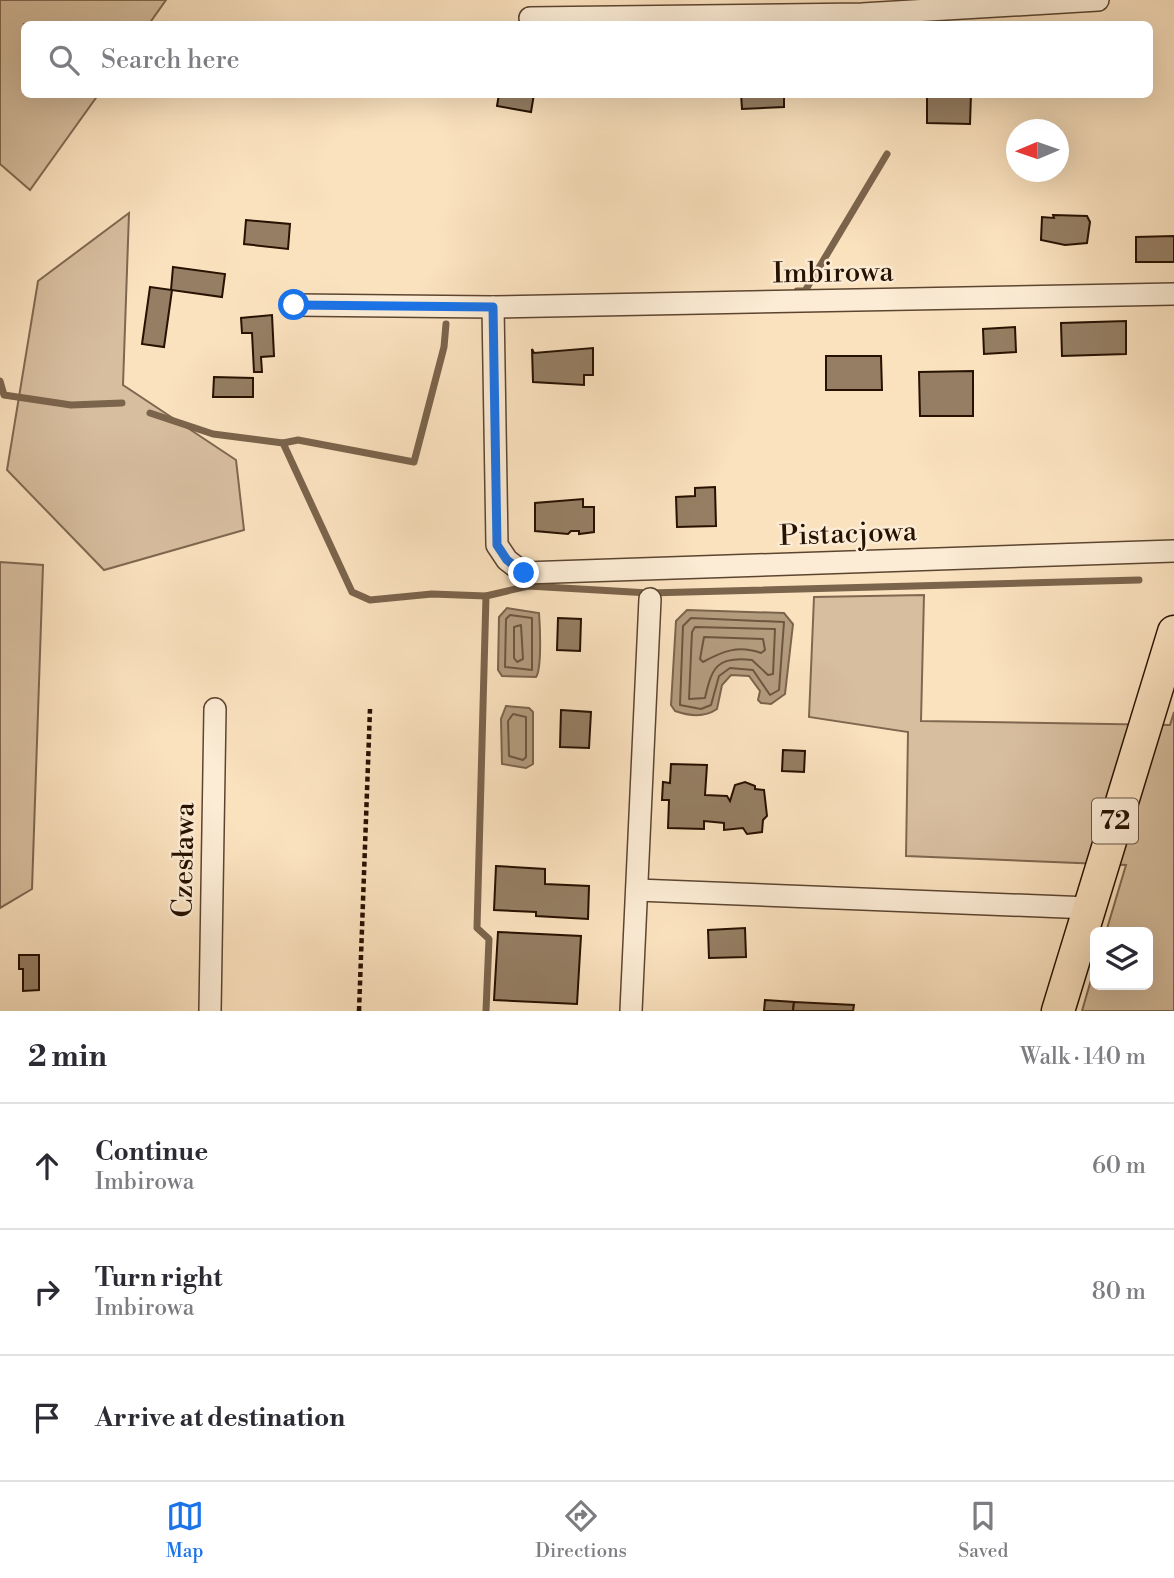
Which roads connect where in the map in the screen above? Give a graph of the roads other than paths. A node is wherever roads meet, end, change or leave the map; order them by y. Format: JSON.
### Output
{"nodes":[{"id":1,"x":1098,"y":0,"type":"edge"},
{"id":2,"x":530,"y":18,"type":"dead end"},
{"id":3,"x":1174,"y":294,"type":"edge"},
{"id":4,"x":294,"y":305,"type":"dead end"},
{"id":5,"x":493,"y":307,"type":"junction"},
{"id":6,"x":1174,"y":551,"type":"edge"},
{"id":7,"x":650,"y":599,"type":"dead end"},
{"id":8,"x":1174,"y":632,"type":"edge"},
{"id":9,"x":215,"y":709,"type":"dead end"},
{"id":10,"x":637,"y":890,"type":"junction"},
{"id":11,"x":1089,"y":908,"type":"junction"},
{"id":12,"x":210,"y":1011,"type":"edge"},
{"id":13,"x":631,"y":1011,"type":"edge"},
{"id":14,"x":1058,"y":1011,"type":"edge"}],
"edges":[{"from":1,"to":2,"type":"street"},
{"from":3,"to":5,"type":"street","name":"Imbirowa"},
{"from":4,"to":5,"type":"street","name":"Imbirowa"},
{"from":5,"to":6,"type":"street","name":"Pistacjowa"},
{"from":7,"to":10,"type":"street"},
{"from":8,"to":11,"type":"main road","number":"72"},
{"from":9,"to":12,"type":"street","name":"Czesława"},
{"from":10,"to":11,"type":"street"},
{"from":10,"to":13,"type":"street"},
{"from":11,"to":14,"type":"main road","number":"72"}]}
